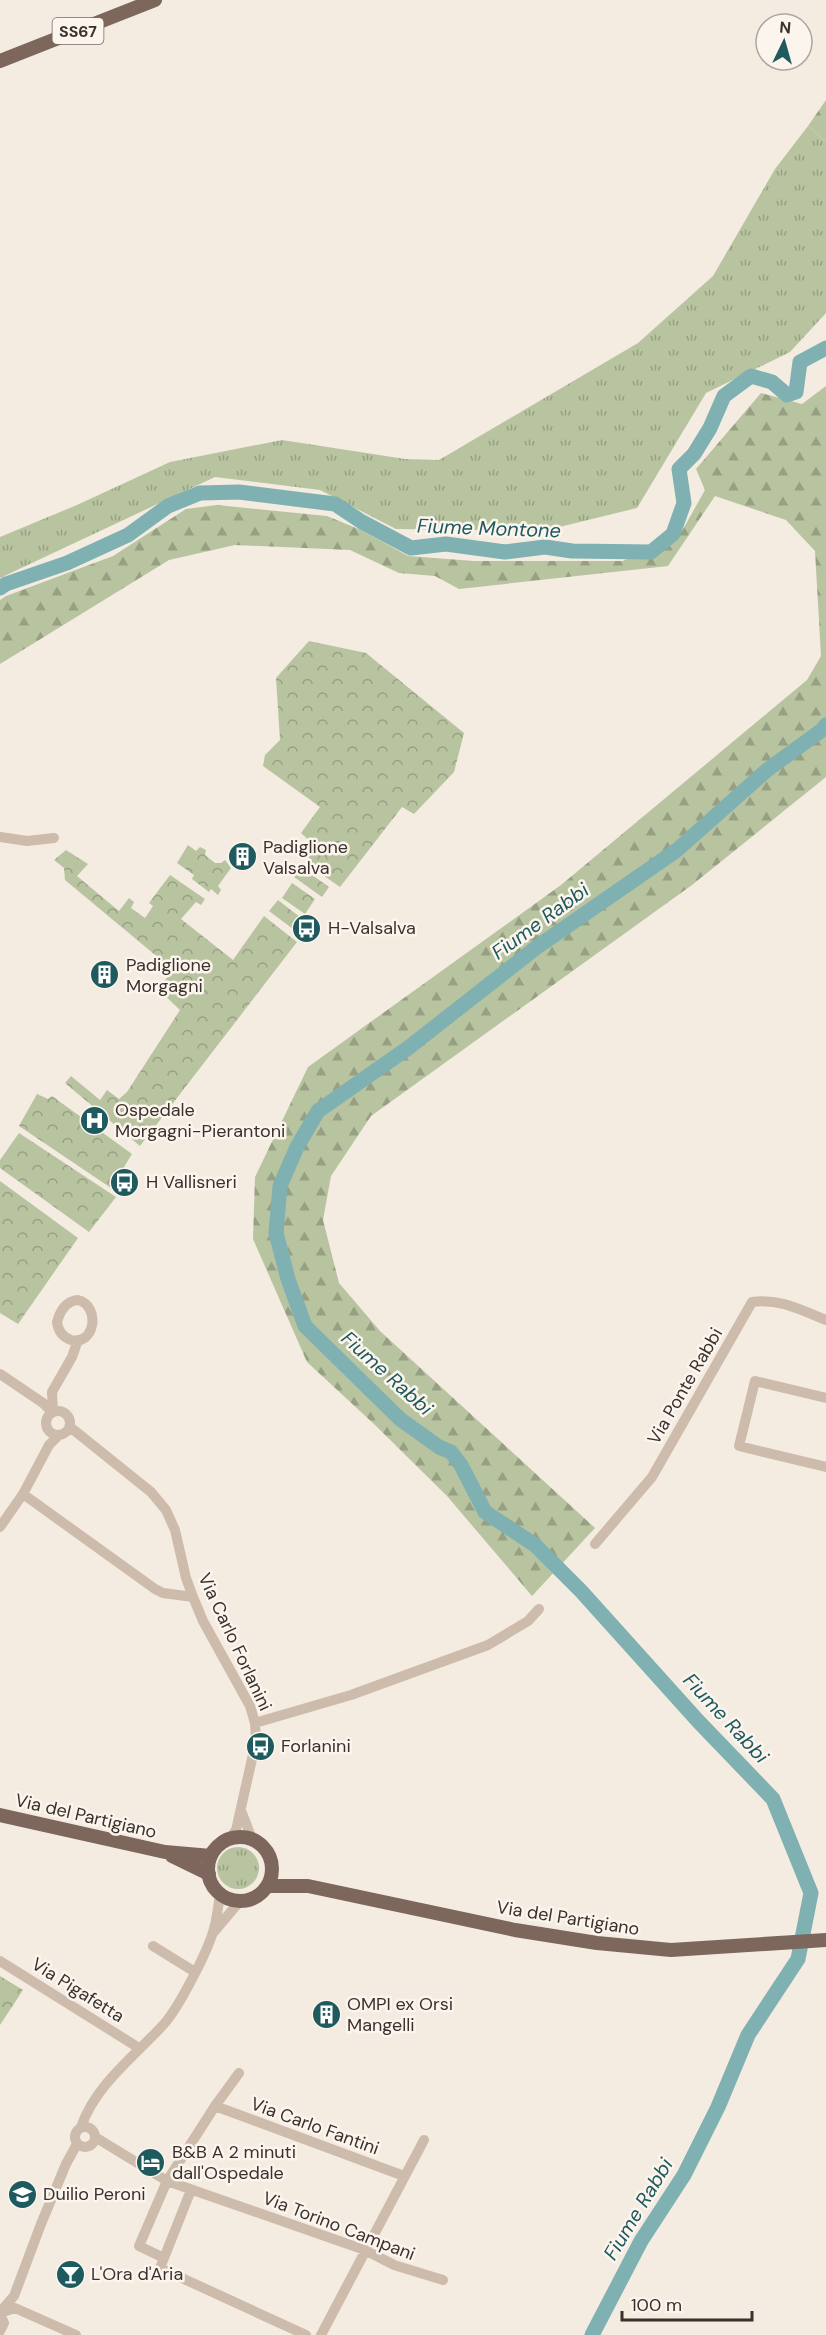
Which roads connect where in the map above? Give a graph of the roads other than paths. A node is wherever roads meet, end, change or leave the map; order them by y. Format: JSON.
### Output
{"nodes":[{"id":1,"x":155,"y":0,"type":"edge"},
{"id":2,"x":0,"y":61,"type":"edge"},
{"id":3,"x":0,"y":837,"type":"edge"},
{"id":4,"x":54,"y":838,"type":"dead end"},
{"id":5,"x":826,"y":1320,"type":"edge"},
{"id":6,"x":73,"y":1339,"type":"dead end"},
{"id":7,"x":1,"y":1376,"type":"edge"},
{"id":8,"x":826,"y":1398,"type":"edge"},
{"id":9,"x":52,"y":1417,"type":"junction"},
{"id":10,"x":69,"y":1427,"type":"junction"},
{"id":11,"x":59,"y":1435,"type":"junction"},
{"id":12,"x":49,"y":1445,"type":"junction"},
{"id":13,"x":826,"y":1467,"type":"edge"},
{"id":14,"x":22,"y":1494,"type":"junction"},
{"id":15,"x":0,"y":1527,"type":"edge"},
{"id":16,"x":595,"y":1544,"type":"dead end"},
{"id":17,"x":186,"y":1578,"type":"junction"},
{"id":18,"x":170,"y":1593,"type":"junction"},
{"id":19,"x":193,"y":1598,"type":"junction"},
{"id":20,"x":539,"y":1609,"type":"dead end"},
{"id":21,"x":255,"y":1724,"type":"junction"},
{"id":22,"x":241,"y":1810,"type":"junction"},
{"id":23,"x":0,"y":1815,"type":"edge"},
{"id":24,"x":229,"y":1839,"type":"junction"},
{"id":25,"x":252,"y":1839,"type":"junction"},
{"id":26,"x":165,"y":1852,"type":"junction"},
{"id":27,"x":211,"y":1856,"type":"junction"},
{"id":28,"x":272,"y":1866,"type":"junction"},
{"id":29,"x":208,"y":1874,"type":"junction"},
{"id":30,"x":267,"y":1886,"type":"junction"},
{"id":31,"x":308,"y":1886,"type":"junction"},
{"id":32,"x":220,"y":1894,"type":"junction"},
{"id":33,"x":240,"y":1901,"type":"junction"},
{"id":34,"x":213,"y":1933,"type":"junction"},
{"id":35,"x":826,"y":1940,"type":"edge"},
{"id":36,"x":153,"y":1946,"type":"dead end"},
{"id":37,"x":0,"y":1961,"type":"edge"},
{"id":38,"x":195,"y":1972,"type":"junction"},
{"id":39,"x":139,"y":2048,"type":"junction"},
{"id":40,"x":239,"y":2073,"type":"dead end"},
{"id":41,"x":215,"y":2106,"type":"junction"},
{"id":42,"x":85,"y":2127,"type":"junction"},
{"id":43,"x":95,"y":2137,"type":"junction"},
{"id":44,"x":424,"y":2140,"type":"dead end"},
{"id":45,"x":77,"y":2144,"type":"junction"},
{"id":46,"x":404,"y":2176,"type":"junction"},
{"id":47,"x":167,"y":2181,"type":"junction"},
{"id":48,"x":191,"y":2190,"type":"junction"},
{"id":49,"x":365,"y":2250,"type":"junction"},
{"id":50,"x":164,"y":2258,"type":"junction"},
{"id":51,"x":443,"y":2280,"type":"dead end"},
{"id":52,"x":0,"y":2313,"type":"edge"},
{"id":53,"x":0,"y":2331,"type":"edge"},
{"id":54,"x":76,"y":2335,"type":"edge"},
{"id":55,"x":306,"y":2335,"type":"edge"},
{"id":56,"x":321,"y":2335,"type":"edge"}],
"edges":[{"from":1,"to":2,"type":"main road","number":"SS67"},
{"from":3,"to":4,"type":"street"},
{"from":5,"to":16,"type":"street","name":"Via Ponte Rabbi"},
{"from":6,"to":9,"type":"street"},
{"from":7,"to":9,"type":"street"},
{"from":8,"to":13,"type":"street"},
{"from":9,"to":10,"type":"street"},
{"from":9,"to":11,"type":"street"},
{"from":9,"to":12,"type":"street"},
{"from":10,"to":11,"type":"street"},
{"from":10,"to":17,"type":"street","name":"Via Carlo Forlanini"},
{"from":11,"to":12,"type":"street"},
{"from":12,"to":14,"type":"street"},
{"from":14,"to":15,"type":"street"},
{"from":14,"to":18,"type":"street"},
{"from":17,"to":18,"type":"street"},
{"from":17,"to":19,"type":"street","name":"Via Carlo Forlanini"},
{"from":18,"to":19,"type":"street"},
{"from":19,"to":21,"type":"street","name":"Via Carlo Forlanini"},
{"from":20,"to":21,"type":"street"},
{"from":21,"to":22,"type":"street","name":"Via Carlo Forlanini"},
{"from":22,"to":24,"type":"street","name":"Via Carlo Forlanini"},
{"from":22,"to":25,"type":"street"},
{"from":23,"to":26,"type":"main road","name":"Via del Partigiano"},
{"from":24,"to":25,"type":"main road"},
{"from":24,"to":27,"type":"main road"},
{"from":25,"to":28,"type":"main road"},
{"from":26,"to":27,"type":"main road","name":"Via del Partigiano"},
{"from":26,"to":29,"type":"main road","name":"Via del Partigiano"},
{"from":27,"to":29,"type":"main road"},
{"from":28,"to":30,"type":"main road"},
{"from":28,"to":31,"type":"main road","name":"Via del Partigiano"},
{"from":29,"to":32,"type":"main road"},
{"from":30,"to":31,"type":"main road","name":"Via del Partigiano"},
{"from":30,"to":33,"type":"main road"},
{"from":31,"to":35,"type":"main road","name":"Via del Partigiano"},
{"from":32,"to":33,"type":"main road"},
{"from":32,"to":34,"type":"street"},
{"from":33,"to":34,"type":"street"},
{"from":34,"to":38,"type":"street"},
{"from":36,"to":38,"type":"street"},
{"from":37,"to":39,"type":"street","name":"Via Pigafetta"},
{"from":38,"to":39,"type":"street"},
{"from":39,"to":42,"type":"street"},
{"from":40,"to":41,"type":"street"},
{"from":41,"to":46,"type":"street","name":"Via Carlo Fantini"},
{"from":41,"to":47,"type":"street"},
{"from":42,"to":43,"type":"street"},
{"from":42,"to":45,"type":"street"},
{"from":43,"to":45,"type":"street"},
{"from":43,"to":47,"type":"street","name":"Via Torino Campani"},
{"from":44,"to":46,"type":"street"},
{"from":45,"to":52,"type":"street"},
{"from":46,"to":49,"type":"street"},
{"from":47,"to":48,"type":"street","name":"Via Torino Campani"},
{"from":47,"to":50,"type":"street"},
{"from":48,"to":49,"type":"street","name":"Via Torino Campani"},
{"from":48,"to":50,"type":"street"},
{"from":49,"to":51,"type":"street","name":"Via Torino Campani"},
{"from":49,"to":56,"type":"street"},
{"from":50,"to":55,"type":"street"},
{"from":52,"to":53,"type":"street"},
{"from":52,"to":54,"type":"street"}]}
